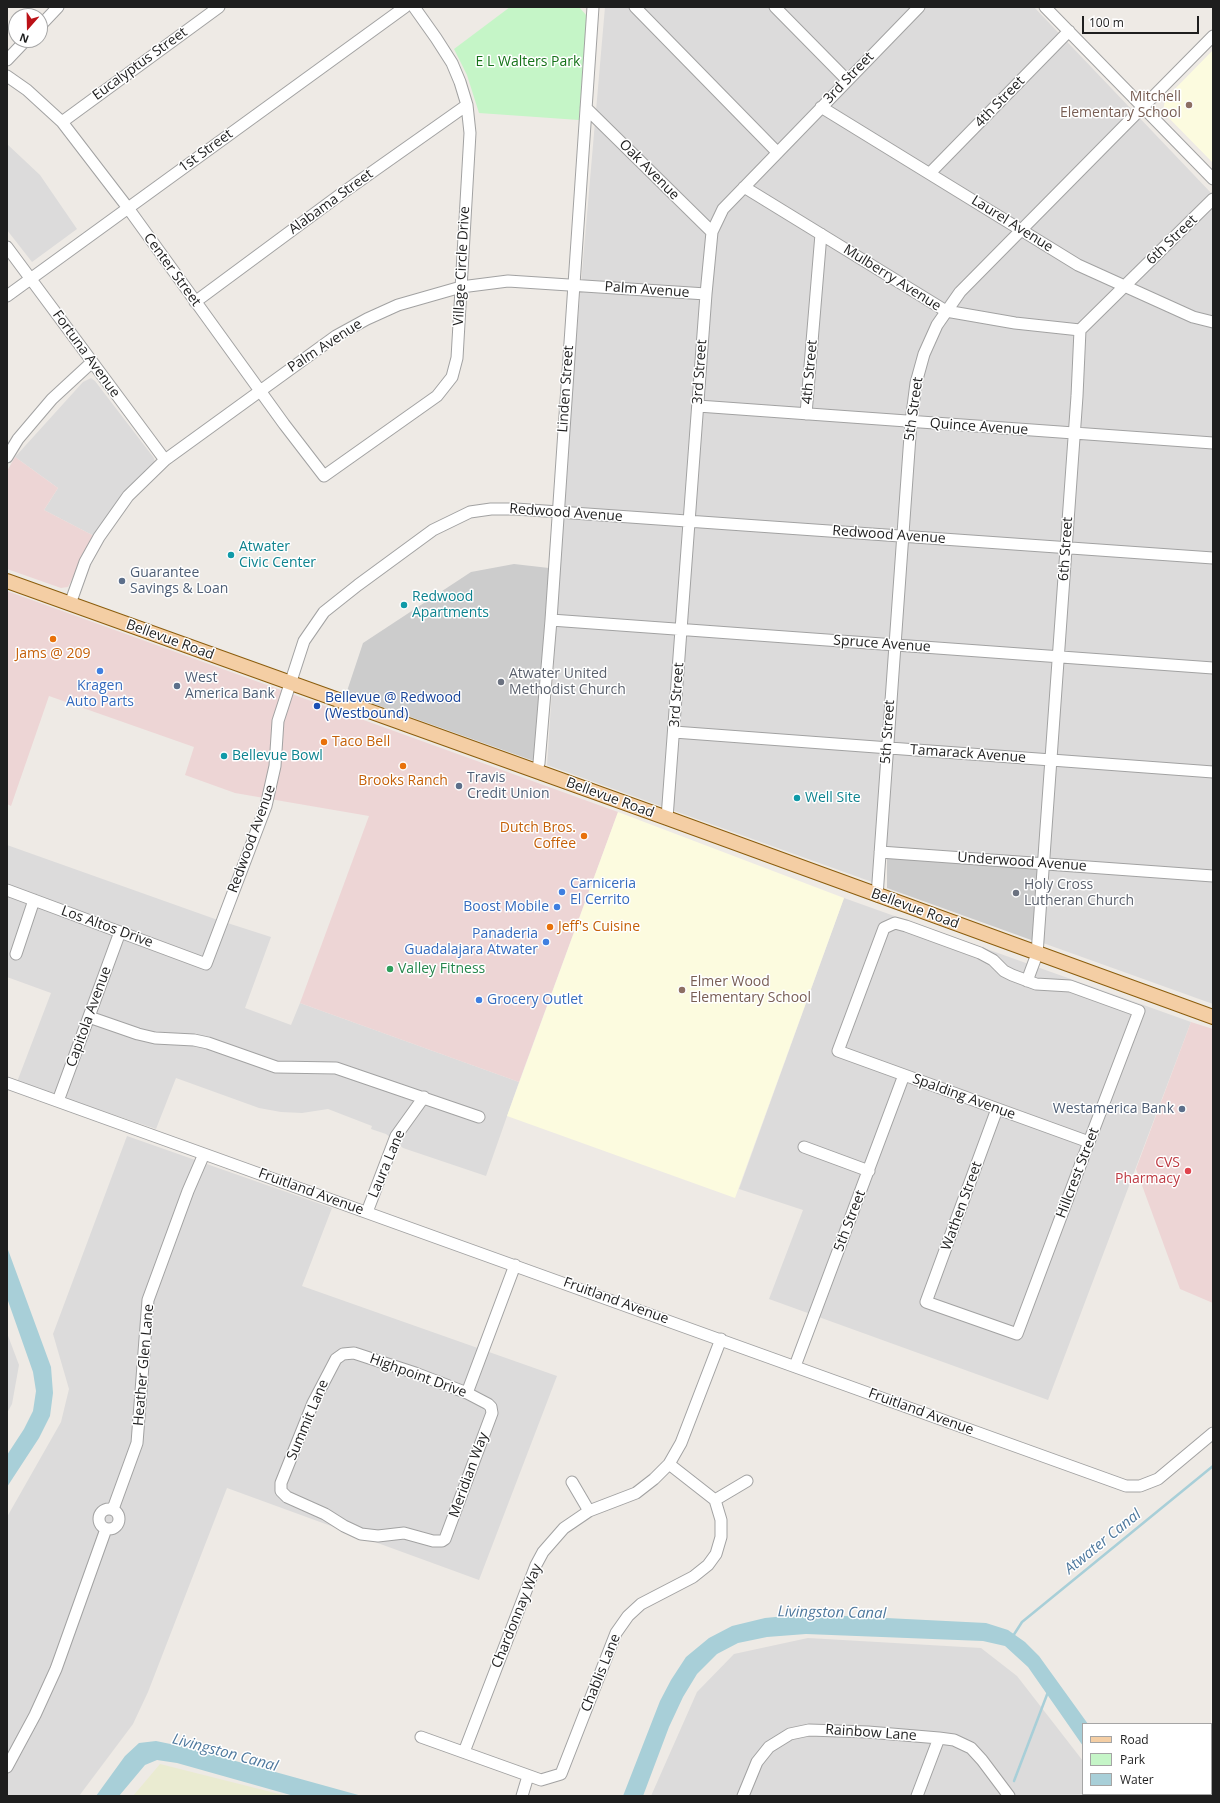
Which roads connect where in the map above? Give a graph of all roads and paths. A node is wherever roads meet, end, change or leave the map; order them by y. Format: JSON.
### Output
{"nodes":[{"id":1,"x":58,"y":7,"type":"edge"},
{"id":2,"x":219,"y":7,"type":"edge"},
{"id":3,"x":405,"y":7,"type":"edge"},
{"id":4,"x":414,"y":7,"type":"edge"},
{"id":5,"x":594,"y":7,"type":"edge"},
{"id":6,"x":635,"y":7,"type":"edge"},
{"id":7,"x":776,"y":7,"type":"edge"},
{"id":8,"x":1046,"y":7,"type":"edge"},
{"id":9,"x":915,"y":8,"type":"edge"},
{"id":10,"x":48,"y":18,"type":"edge"},
{"id":11,"x":1069,"y":31,"type":"junction"},
{"id":12,"x":1213,"y":36,"type":"edge"},
{"id":13,"x":18,"y":48,"type":"edge"},
{"id":14,"x":7,"y":60,"type":"edge"},
{"id":15,"x":7,"y":76,"type":"edge"},
{"id":16,"x":847,"y":80,"type":"junction"},
{"id":17,"x":467,"y":105,"type":"junction"},
{"id":18,"x":821,"y":107,"type":"junction"},
{"id":19,"x":1143,"y":107,"type":"junction"},
{"id":20,"x":586,"y":108,"type":"junction"},
{"id":21,"x":62,"y":122,"type":"junction"},
{"id":22,"x":777,"y":152,"type":"junction"},
{"id":23,"x":930,"y":173,"type":"junction"},
{"id":24,"x":1213,"y":179,"type":"edge"},
{"id":25,"x":744,"y":187,"type":"junction"},
{"id":26,"x":1213,"y":199,"type":"edge"},
{"id":27,"x":128,"y":208,"type":"junction"},
{"id":28,"x":1022,"y":230,"type":"junction"},
{"id":29,"x":712,"y":232,"type":"junction"},
{"id":30,"x":821,"y":234,"type":"junction"},
{"id":31,"x":7,"y":247,"type":"edge"},
{"id":32,"x":31,"y":278,"type":"junction"},
{"id":33,"x":573,"y":284,"type":"junction"},
{"id":34,"x":1124,"y":286,"type":"junction"},
{"id":35,"x":461,"y":287,"type":"junction"},
{"id":36,"x":706,"y":294,"type":"junction"},
{"id":37,"x":7,"y":296,"type":"edge"},
{"id":38,"x":195,"y":302,"type":"junction"},
{"id":39,"x":946,"y":311,"type":"junction"},
{"id":40,"x":1213,"y":322,"type":"edge"},
{"id":41,"x":1080,"y":330,"type":"junction"},
{"id":42,"x":91,"y":363,"type":"junction"},
{"id":43,"x":260,"y":390,"type":"junction"},
{"id":44,"x":698,"y":406,"type":"junction"},
{"id":45,"x":806,"y":414,"type":"junction"},
{"id":46,"x":911,"y":422,"type":"junction"},
{"id":47,"x":1074,"y":433,"type":"junction"},
{"id":48,"x":1213,"y":443,"type":"edge"},
{"id":49,"x":7,"y":457,"type":"edge"},
{"id":50,"x":165,"y":460,"type":"junction"},
{"id":51,"x":324,"y":476,"type":"joint"},
{"id":52,"x":558,"y":512,"type":"junction"},
{"id":53,"x":690,"y":521,"type":"junction"},
{"id":54,"x":902,"y":536,"type":"junction"},
{"id":55,"x":1065,"y":548,"type":"junction"},
{"id":56,"x":1213,"y":558,"type":"edge"},
{"id":57,"x":7,"y":581,"type":"edge"},
{"id":58,"x":70,"y":604,"type":"junction"},
{"id":59,"x":551,"y":620,"type":"junction"},
{"id":60,"x":682,"y":630,"type":"junction"},
{"id":61,"x":894,"y":644,"type":"junction"},
{"id":62,"x":1058,"y":657,"type":"junction"},
{"id":63,"x":1213,"y":668,"type":"edge"},
{"id":64,"x":290,"y":683,"type":"junction"},
{"id":65,"x":674,"y":732,"type":"junction"},
{"id":66,"x":887,"y":749,"type":"junction"},
{"id":67,"x":1051,"y":760,"type":"junction"},
{"id":68,"x":536,"y":771,"type":"junction"},
{"id":69,"x":1213,"y":772,"type":"edge"},
{"id":70,"x":667,"y":818,"type":"junction"},
{"id":71,"x":880,"y":852,"type":"junction"},
{"id":72,"x":1043,"y":863,"type":"junction"},
{"id":73,"x":1213,"y":876,"type":"edge"},
{"id":74,"x":7,"y":890,"type":"edge"},
{"id":75,"x":877,"y":896,"type":"junction"},
{"id":76,"x":34,"y":900,"type":"junction"},
{"id":77,"x":120,"y":932,"type":"junction"},
{"id":78,"x":16,"y":954,"type":"dead end"},
{"id":79,"x":1037,"y":954,"type":"junction"},
{"id":80,"x":206,"y":964,"type":"joint"},
{"id":81,"x":1027,"y":981,"type":"junction"},
{"id":82,"x":89,"y":1017,"type":"junction"},
{"id":83,"x":1213,"y":1017,"type":"edge"},
{"id":84,"x":904,"y":1075,"type":"junction"},
{"id":85,"x":7,"y":1083,"type":"edge"},
{"id":86,"x":424,"y":1097,"type":"junction"},
{"id":87,"x":58,"y":1101,"type":"junction"},
{"id":88,"x":998,"y":1109,"type":"junction"},
{"id":89,"x":479,"y":1117,"type":"dead end"},
{"id":90,"x":1089,"y":1142,"type":"junction"},
{"id":91,"x":804,"y":1147,"type":"dead end"},
{"id":92,"x":204,"y":1154,"type":"junction"},
{"id":93,"x":869,"y":1171,"type":"junction"},
{"id":94,"x":367,"y":1212,"type":"junction"},
{"id":95,"x":515,"y":1265,"type":"junction"},
{"id":96,"x":1017,"y":1334,"type":"joint"},
{"id":97,"x":721,"y":1339,"type":"junction"},
{"id":98,"x":343,"y":1354,"type":"joint"},
{"id":99,"x":795,"y":1366,"type":"junction"},
{"id":100,"x":467,"y":1393,"type":"junction"},
{"id":101,"x":491,"y":1407,"type":"joint"},
{"id":102,"x":1213,"y":1433,"type":"edge"},
{"id":103,"x":669,"y":1464,"type":"junction"},
{"id":104,"x":747,"y":1481,"type":"dead end"},
{"id":105,"x":572,"y":1482,"type":"dead end"},
{"id":106,"x":715,"y":1500,"type":"junction"},
{"id":107,"x":589,"y":1511,"type":"junction"},
{"id":108,"x":442,"y":1541,"type":"joint"},
{"id":109,"x":421,"y":1736,"type":"dead end"},
{"id":110,"x":939,"y":1738,"type":"junction"},
{"id":111,"x":464,"y":1752,"type":"junction"},
{"id":112,"x":7,"y":1767,"type":"edge"},
{"id":113,"x":528,"y":1776,"type":"junction"},
{"id":114,"x":522,"y":1796,"type":"edge"},
{"id":115,"x":744,"y":1796,"type":"edge"},
{"id":116,"x":917,"y":1796,"type":"edge"},
{"id":117,"x":1009,"y":1796,"type":"edge"}],
"edges":[{"from":1,"to":10,"type":"street"},
{"from":2,"to":21,"type":"street","name":"Eucalyptus Street"},
{"from":3,"to":27,"type":"street","name":"1st Street"},
{"from":4,"to":17,"type":"street","name":"Village Circle Drive"},
{"from":5,"to":20,"type":"street","name":"Linden Street"},
{"from":6,"to":22,"type":"street"},
{"from":7,"to":16,"type":"street"},
{"from":8,"to":11,"type":"street"},
{"from":9,"to":16,"type":"street","name":"3rd Street"},
{"from":11,"to":19,"type":"street"},
{"from":11,"to":23,"type":"street","name":"4th Street"},
{"from":12,"to":19,"type":"street","name":"5th Street"},
{"from":13,"to":14,"type":"street"},
{"from":15,"to":21,"type":"street","name":"Center Street"},
{"from":16,"to":18,"type":"street","name":"3rd Street"},
{"from":17,"to":35,"type":"street","name":"Village Circle Drive"},
{"from":17,"to":38,"type":"street","name":"Alabama Street"},
{"from":18,"to":22,"type":"street","name":"3rd Street"},
{"from":18,"to":23,"type":"street","name":"Laurel Avenue"},
{"from":19,"to":24,"type":"street"},
{"from":19,"to":28,"type":"street","name":"5th Street"},
{"from":20,"to":29,"type":"street","name":"Oak Avenue"},
{"from":20,"to":33,"type":"street","name":"Linden Street"},
{"from":21,"to":27,"type":"street","name":"Center Street"},
{"from":22,"to":25,"type":"street","name":"3rd Street"},
{"from":23,"to":28,"type":"street","name":"Laurel Avenue"},
{"from":25,"to":29,"type":"street","name":"3rd Street"},
{"from":25,"to":30,"type":"street","name":"Mulberry Avenue"},
{"from":26,"to":34,"type":"street","name":"6th Street"},
{"from":27,"to":32,"type":"street","name":"1st Street"},
{"from":27,"to":38,"type":"street","name":"Center Street"},
{"from":28,"to":34,"type":"street","name":"Laurel Avenue"},
{"from":28,"to":39,"type":"street","name":"5th Street"},
{"from":29,"to":36,"type":"street","name":"3rd Street"},
{"from":30,"to":39,"type":"street","name":"Mulberry Avenue"},
{"from":30,"to":45,"type":"street","name":"4th Street"},
{"from":31,"to":32,"type":"street","name":"Fortuna Avenue"},
{"from":32,"to":37,"type":"street","name":"1st Street"},
{"from":32,"to":42,"type":"street","name":"Fortuna Avenue"},
{"from":33,"to":35,"type":"street","name":"Palm Avenue"},
{"from":33,"to":36,"type":"street","name":"Palm Avenue"},
{"from":33,"to":52,"type":"street","name":"Linden Street"},
{"from":34,"to":40,"type":"street","name":"Laurel Avenue"},
{"from":34,"to":41,"type":"street","name":"6th Street"},
{"from":35,"to":43,"type":"street","name":"Palm Avenue"},
{"from":35,"to":51,"type":"street","name":"Village Circle Drive"},
{"from":36,"to":44,"type":"street","name":"3rd Street"},
{"from":38,"to":43,"type":"street","name":"Center Street"},
{"from":39,"to":41,"type":"street","name":"Mulberry Avenue"},
{"from":39,"to":46,"type":"street","name":"5th Street"},
{"from":41,"to":47,"type":"street","name":"6th Street"},
{"from":42,"to":49,"type":"street"},
{"from":42,"to":50,"type":"street","name":"Fortuna Avenue"},
{"from":43,"to":50,"type":"street","name":"Palm Avenue"},
{"from":43,"to":51,"type":"street","name":"Center Street"},
{"from":44,"to":45,"type":"street","name":"Quince Avenue"},
{"from":44,"to":53,"type":"street","name":"3rd Street"},
{"from":45,"to":46,"type":"street","name":"Quince Avenue"},
{"from":46,"to":47,"type":"street","name":"Quince Avenue"},
{"from":46,"to":54,"type":"street","name":"5th Street"},
{"from":47,"to":48,"type":"street","name":"Quince Avenue"},
{"from":47,"to":55,"type":"street","name":"6th Street"},
{"from":50,"to":58,"type":"street","name":"Palm Avenue"},
{"from":52,"to":53,"type":"street","name":"Redwood Avenue"},
{"from":52,"to":59,"type":"street","name":"Linden Street"},
{"from":52,"to":64,"type":"street","name":"Redwood Avenue"},
{"from":53,"to":54,"type":"street","name":"Redwood Avenue"},
{"from":53,"to":60,"type":"street","name":"3rd Street"},
{"from":54,"to":55,"type":"street","name":"Redwood Avenue"},
{"from":54,"to":61,"type":"street","name":"5th Street"},
{"from":55,"to":56,"type":"street","name":"Redwood Avenue"},
{"from":55,"to":62,"type":"street","name":"6th Street"},
{"from":57,"to":58,"type":"main road","name":"Bellevue Road"},
{"from":58,"to":64,"type":"main road","name":"Bellevue Road"},
{"from":59,"to":60,"type":"street","name":"Spruce Avenue"},
{"from":59,"to":68,"type":"street","name":"Linden Street"},
{"from":60,"to":61,"type":"street","name":"Spruce Avenue"},
{"from":60,"to":65,"type":"street","name":"3rd Street"},
{"from":61,"to":62,"type":"street","name":"Spruce Avenue"},
{"from":61,"to":66,"type":"street","name":"5th Street"},
{"from":62,"to":63,"type":"street","name":"Spruce Avenue"},
{"from":62,"to":67,"type":"street","name":"6th Street"},
{"from":64,"to":68,"type":"main road","name":"Bellevue Road"},
{"from":64,"to":80,"type":"street","name":"Redwood Avenue"},
{"from":65,"to":66,"type":"street","name":"Tamarack Avenue"},
{"from":65,"to":70,"type":"street","name":"3rd Street"},
{"from":66,"to":67,"type":"street","name":"Tamarack Avenue"},
{"from":66,"to":71,"type":"street","name":"5th Street"},
{"from":67,"to":69,"type":"street","name":"Tamarack Avenue"},
{"from":67,"to":72,"type":"street","name":"6th Street"},
{"from":68,"to":70,"type":"main road","name":"Bellevue Road"},
{"from":70,"to":75,"type":"main road","name":"Bellevue Road"},
{"from":71,"to":72,"type":"street","name":"Underwood Avenue"},
{"from":71,"to":75,"type":"street","name":"5th Street"},
{"from":72,"to":73,"type":"street","name":"Underwood Avenue"},
{"from":72,"to":79,"type":"street","name":"6th Street"},
{"from":74,"to":76,"type":"street","name":"Los Altos Drive"},
{"from":75,"to":79,"type":"main road","name":"Bellevue Road"},
{"from":76,"to":77,"type":"street","name":"Los Altos Drive"},
{"from":76,"to":78,"type":"street"},
{"from":77,"to":80,"type":"street","name":"Los Altos Drive"},
{"from":77,"to":82,"type":"street","name":"Capitola Avenue"},
{"from":79,"to":81,"type":"street","name":"6th Street"},
{"from":79,"to":83,"type":"main road","name":"Bellevue Road"},
{"from":81,"to":84,"type":"street","name":"Spalding Avenue"},
{"from":81,"to":90,"type":"street","name":"Hillcrest Street"},
{"from":82,"to":86,"type":"street"},
{"from":82,"to":87,"type":"street","name":"Capitola Avenue"},
{"from":84,"to":88,"type":"street","name":"Spalding Avenue"},
{"from":84,"to":93,"type":"street","name":"5th Street"},
{"from":85,"to":87,"type":"street","name":"Fruitland Avenue"},
{"from":86,"to":89,"type":"street"},
{"from":86,"to":94,"type":"street","name":"Laura Lane"},
{"from":87,"to":92,"type":"street","name":"Fruitland Avenue"},
{"from":88,"to":90,"type":"street","name":"Spalding Avenue"},
{"from":88,"to":96,"type":"street","name":"Wathen Street"},
{"from":90,"to":96,"type":"street","name":"Hillcrest Street"},
{"from":91,"to":93,"type":"street"},
{"from":92,"to":94,"type":"street","name":"Fruitland Avenue"},
{"from":92,"to":112,"type":"street","name":"Heather Glen Lane"},
{"from":93,"to":99,"type":"street","name":"5th Street"},
{"from":94,"to":95,"type":"street","name":"Fruitland Avenue"},
{"from":95,"to":97,"type":"street","name":"Fruitland Avenue"},
{"from":95,"to":100,"type":"street"},
{"from":97,"to":99,"type":"street","name":"Fruitland Avenue"},
{"from":97,"to":103,"type":"street","name":"Chardonnay Way"},
{"from":98,"to":100,"type":"street","name":"Highpoint Drive"},
{"from":98,"to":108,"type":"street","name":"Summit Lane"},
{"from":99,"to":102,"type":"street","name":"Fruitland Avenue"},
{"from":100,"to":101,"type":"street","name":"Highpoint Drive"},
{"from":101,"to":108,"type":"street","name":"Meridian Way"},
{"from":103,"to":106,"type":"street"},
{"from":103,"to":107,"type":"street","name":"Chardonnay Way"},
{"from":104,"to":106,"type":"street"},
{"from":105,"to":107,"type":"street"},
{"from":106,"to":113,"type":"street","name":"Chablis Lane"},
{"from":107,"to":111,"type":"street","name":"Chardonnay Way"},
{"from":109,"to":111,"type":"street"},
{"from":110,"to":115,"type":"street","name":"Rainbow Lane"},
{"from":110,"to":116,"type":"street"},
{"from":110,"to":117,"type":"street","name":"Rainbow Lane"},
{"from":111,"to":113,"type":"street"},
{"from":113,"to":114,"type":"street"}]}
